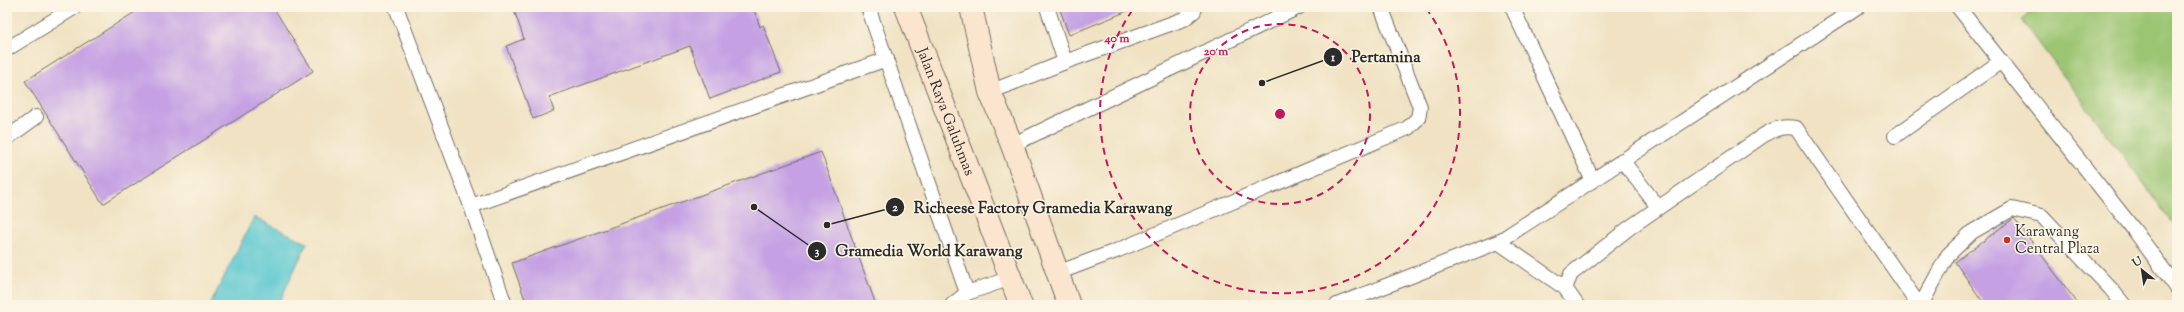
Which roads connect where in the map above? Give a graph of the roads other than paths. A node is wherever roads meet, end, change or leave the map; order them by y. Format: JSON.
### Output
{"nodes":[{"id":1,"x":75,"y":7,"type":"edge"},
{"id":2,"x":396,"y":7,"type":"edge"},
{"id":3,"x":868,"y":7,"type":"edge"},
{"id":4,"x":906,"y":7,"type":"edge"},
{"id":5,"x":971,"y":7,"type":"edge"},
{"id":6,"x":1047,"y":7,"type":"edge"},
{"id":7,"x":1195,"y":7,"type":"edge"},
{"id":8,"x":1299,"y":7,"type":"edge"},
{"id":9,"x":1381,"y":7,"type":"edge"},
{"id":10,"x":1512,"y":7,"type":"edge"},
{"id":11,"x":1858,"y":7,"type":"edge"},
{"id":12,"x":1958,"y":7,"type":"edge"},
{"id":13,"x":7,"y":49,"type":"edge"},
{"id":14,"x":887,"y":59,"type":"junction"},
{"id":15,"x":1065,"y":62,"type":"junction"},
{"id":16,"x":2000,"y":62,"type":"junction"},
{"id":17,"x":990,"y":92,"type":"junction"},
{"id":18,"x":36,"y":117,"type":"dead end"},
{"id":19,"x":1896,"y":136,"type":"dead end"},
{"id":20,"x":7,"y":138,"type":"edge"},
{"id":21,"x":1012,"y":145,"type":"junction"},
{"id":22,"x":1622,"y":160,"type":"junction"},
{"id":23,"x":1593,"y":181,"type":"junction"},
{"id":24,"x":471,"y":206,"type":"junction"},
{"id":25,"x":1658,"y":207,"type":"junction"},
{"id":26,"x":1498,"y":242,"type":"junction"},
{"id":27,"x":1058,"y":273,"type":"junction"},
{"id":28,"x":1011,"y":278,"type":"junction"},
{"id":29,"x":1565,"y":288,"type":"junction"},
{"id":30,"x":2177,"y":288,"type":"edge"},
{"id":31,"x":967,"y":293,"type":"junction"},
{"id":32,"x":505,"y":305,"type":"edge"},
{"id":33,"x":952,"y":305,"type":"edge"},
{"id":34,"x":1021,"y":305,"type":"edge"},
{"id":35,"x":1069,"y":305,"type":"edge"},
{"id":36,"x":1337,"y":305,"type":"edge"},
{"id":37,"x":1577,"y":305,"type":"edge"},
{"id":38,"x":1920,"y":305,"type":"edge"},
{"id":39,"x":2124,"y":305,"type":"edge"}],
"edges":[{"from":1,"to":13,"type":"lane"},
{"from":2,"to":24,"type":"lane"},
{"from":3,"to":14,"type":"lane"},
{"from":4,"to":28,"type":"main road","name":"Jalan Raya Galuhmas"},
{"from":5,"to":17,"type":"main road"},
{"from":6,"to":15,"type":"lane"},
{"from":7,"to":15,"type":"lane"},
{"from":8,"to":21,"type":"lane"},
{"from":9,"to":27,"type":"lane"},
{"from":10,"to":23,"type":"lane"},
{"from":11,"to":22,"type":"lane"},
{"from":12,"to":16,"type":"lane"},
{"from":14,"to":24,"type":"lane"},
{"from":14,"to":31,"type":"lane"},
{"from":15,"to":17,"type":"lane"},
{"from":16,"to":19,"type":"lane"},
{"from":16,"to":30,"type":"lane"},
{"from":17,"to":21,"type":"main road"},
{"from":18,"to":20,"type":"lane"},
{"from":21,"to":27,"type":"main road"},
{"from":22,"to":23,"type":"lane"},
{"from":22,"to":25,"type":"lane"},
{"from":23,"to":26,"type":"lane"},
{"from":24,"to":32,"type":"lane"},
{"from":25,"to":29,"type":"lane"},
{"from":25,"to":38,"type":"lane"},
{"from":26,"to":29,"type":"lane"},
{"from":26,"to":36,"type":"lane"},
{"from":27,"to":35,"type":"main road"},
{"from":28,"to":31,"type":"lane"},
{"from":28,"to":34,"type":"main road","name":"Jalan Raya Galuhmas"},
{"from":29,"to":37,"type":"lane"},
{"from":31,"to":33,"type":"lane"},
{"from":38,"to":39,"type":"lane"}]}
